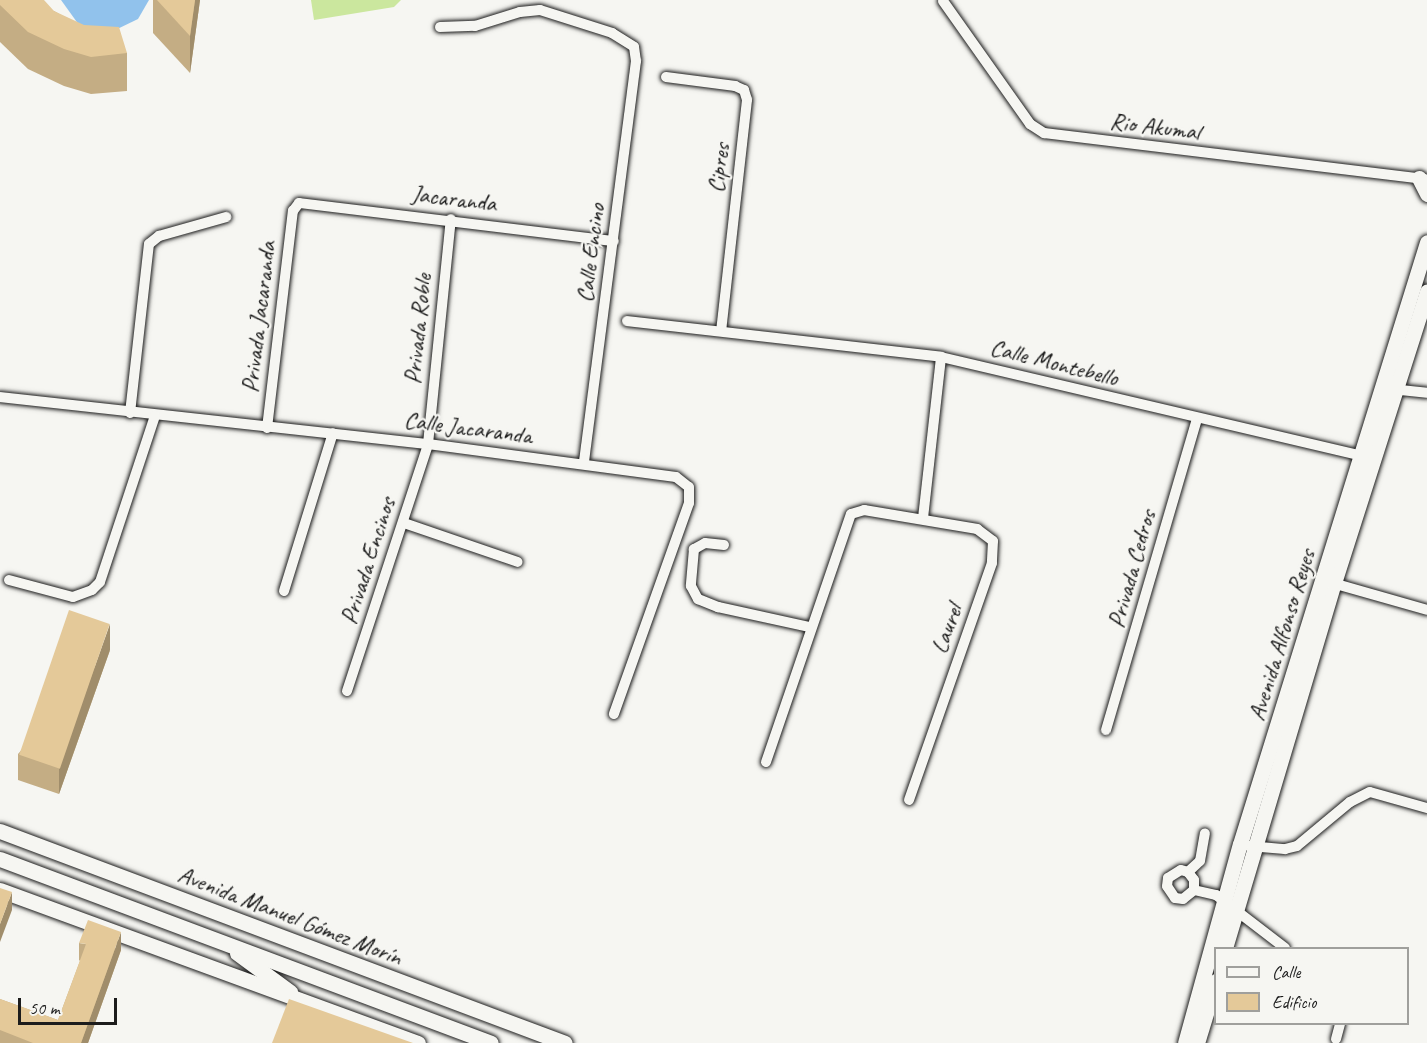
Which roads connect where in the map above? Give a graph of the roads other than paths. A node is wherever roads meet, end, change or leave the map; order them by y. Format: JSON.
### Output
{"nodes":[{"id":1,"x":943,"y":1,"type":"edge"},
{"id":2,"x":440,"y":27,"type":"dead end"},
{"id":3,"x":666,"y":77,"type":"dead end"},
{"id":4,"x":1423,"y":179,"type":"edge"},
{"id":5,"x":1427,"y":194,"type":"edge"},
{"id":6,"x":293,"y":211,"type":"joint"},
{"id":7,"x":226,"y":217,"type":"dead end"},
{"id":8,"x":451,"y":219,"type":"junction"},
{"id":9,"x":614,"y":241,"type":"junction"},
{"id":10,"x":1427,"y":242,"type":"edge"},
{"id":11,"x":1427,"y":291,"type":"edge"},
{"id":12,"x":627,"y":321,"type":"dead end"},
{"id":13,"x":721,"y":330,"type":"junction"},
{"id":14,"x":940,"y":357,"type":"junction"},
{"id":15,"x":1389,"y":388,"type":"junction"},
{"id":16,"x":1427,"y":393,"type":"edge"},
{"id":17,"x":0,"y":397,"type":"edge"},
{"id":18,"x":130,"y":412,"type":"junction"},
{"id":19,"x":155,"y":416,"type":"junction"},
{"id":20,"x":1197,"y":419,"type":"junction"},
{"id":21,"x":267,"y":428,"type":"junction"},
{"id":22,"x":333,"y":433,"type":"junction"},
{"id":23,"x":428,"y":444,"type":"junction"},
{"id":24,"x":1367,"y":457,"type":"junction"},
{"id":25,"x":584,"y":463,"type":"junction"},
{"id":26,"x":923,"y":518,"type":"junction"},
{"id":27,"x":404,"y":523,"type":"junction"},
{"id":28,"x":724,"y":545,"type":"dead end"},
{"id":29,"x":518,"y":562,"type":"dead end"},
{"id":30,"x":9,"y":580,"type":"dead end"},
{"id":31,"x":1328,"y":581,"type":"junction"},
{"id":32,"x":284,"y":591,"type":"dead end"},
{"id":33,"x":1427,"y":610,"type":"edge"},
{"id":34,"x":810,"y":627,"type":"junction"},
{"id":35,"x":347,"y":691,"type":"dead end"},
{"id":36,"x":614,"y":714,"type":"dead end"},
{"id":37,"x":1106,"y":730,"type":"dead end"},
{"id":38,"x":766,"y":762,"type":"dead end"},
{"id":39,"x":909,"y":800,"type":"dead end"},
{"id":40,"x":1427,"y":808,"type":"edge"},
{"id":41,"x":0,"y":831,"type":"edge"},
{"id":42,"x":1205,"y":833,"type":"dead end"},
{"id":43,"x":1240,"y":844,"type":"junction"},
{"id":44,"x":1257,"y":847,"type":"junction"},
{"id":45,"x":0,"y":859,"type":"edge"},
{"id":46,"x":1188,"y":872,"type":"junction"},
{"id":47,"x":4,"y":889,"type":"edge"},
{"id":48,"x":1194,"y":890,"type":"junction"},
{"id":49,"x":1230,"y":905,"type":"junction"},
{"id":50,"x":133,"y":910,"type":"junction"},
{"id":51,"x":97,"y":923,"type":"junction"},
{"id":52,"x":1226,"y":945,"type":"edge"},
{"id":53,"x":232,"y":946,"type":"junction"},
{"id":54,"x":1284,"y":947,"type":"edge"},
{"id":55,"x":1214,"y":980,"type":"edge"},
{"id":56,"x":1214,"y":984,"type":"edge"},
{"id":57,"x":296,"y":999,"type":"junction"},
{"id":58,"x":1340,"y":1025,"type":"edge"},
{"id":59,"x":1336,"y":1039,"type":"dead end"},
{"id":60,"x":1193,"y":1042,"type":"edge"},
{"id":61,"x":418,"y":1043,"type":"edge"},
{"id":62,"x":491,"y":1043,"type":"edge"},
{"id":63,"x":565,"y":1043,"type":"edge"}],
"edges":[{"from":1,"to":4,"type":"street","name":"Rio Akumal"},
{"from":2,"to":9,"type":"street","name":"Calle Encino"},
{"from":3,"to":13,"type":"street","name":"Cipres"},
{"from":4,"to":5,"type":"main road"},
{"from":6,"to":8,"type":"street","name":"Jacaranda"},
{"from":6,"to":21,"type":"street","name":"Privada Jacaranda"},
{"from":7,"to":18,"type":"street"},
{"from":8,"to":9,"type":"street","name":"Jacaranda"},
{"from":8,"to":23,"type":"street","name":"Privada Roble"},
{"from":9,"to":25,"type":"street","name":"Calle Encino"},
{"from":10,"to":15,"type":"main road","name":"Avenida Alfonso Reyes"},
{"from":11,"to":15,"type":"main road","name":"Avenida Alfonso Reyes"},
{"from":12,"to":13,"type":"street","name":"Calle Montebello"},
{"from":13,"to":14,"type":"street","name":"Calle Montebello"},
{"from":14,"to":20,"type":"street","name":"Calle Montebello"},
{"from":14,"to":26,"type":"street"},
{"from":15,"to":16,"type":"street"},
{"from":15,"to":24,"type":"main road","name":"Avenida Alfonso Reyes"},
{"from":17,"to":18,"type":"street","name":"Calle Jacaranda"},
{"from":18,"to":19,"type":"street","name":"Calle Jacaranda"},
{"from":19,"to":21,"type":"street","name":"Calle Jacaranda"},
{"from":19,"to":30,"type":"street"},
{"from":20,"to":24,"type":"street","name":"Calle Montebello"},
{"from":20,"to":37,"type":"street","name":"Privada Cedros"},
{"from":21,"to":22,"type":"street","name":"Calle Jacaranda"},
{"from":22,"to":23,"type":"street","name":"Calle Jacaranda"},
{"from":22,"to":32,"type":"street"},
{"from":23,"to":25,"type":"street","name":"Calle Jacaranda"},
{"from":23,"to":27,"type":"street","name":"Privada Encinos"},
{"from":24,"to":31,"type":"main road","name":"Avenida Alfonso Reyes"},
{"from":25,"to":36,"type":"street","name":"Calle Jacaranda"},
{"from":26,"to":34,"type":"street"},
{"from":26,"to":39,"type":"street","name":"Laurel"},
{"from":27,"to":29,"type":"street"},
{"from":27,"to":35,"type":"street","name":"Privada Encinos"},
{"from":28,"to":34,"type":"street"},
{"from":31,"to":33,"type":"street"},
{"from":31,"to":43,"type":"main road","name":"Avenida Alfonso Reyes"},
{"from":31,"to":44,"type":"main road","name":"Avenida Alfonso Reyes"},
{"from":34,"to":38,"type":"street"},
{"from":40,"to":44,"type":"street"},
{"from":41,"to":63,"type":"main road","name":"Avenida Manuel Gómez Morín"},
{"from":42,"to":46,"type":"street"},
{"from":43,"to":44,"type":"street"},
{"from":43,"to":49,"type":"main road","name":"Avenida Alfonso Reyes"},
{"from":44,"to":49,"type":"main road","name":"Avenida Alfonso Reyes"},
{"from":45,"to":50,"type":"main road","name":"Avenida Manuel Gómez Morín"},
{"from":46,"to":48,"type":"street"},
{"from":46,"to":48,"type":"street"},
{"from":47,"to":51,"type":"main road"},
{"from":48,"to":49,"type":"street"},
{"from":49,"to":52,"type":"main road","name":"Avenida Alfonso Reyes"},
{"from":49,"to":54,"type":"street"},
{"from":50,"to":51,"type":"main road"},
{"from":50,"to":53,"type":"main road","name":"Avenida Manuel Gómez Morín"},
{"from":51,"to":57,"type":"main road"},
{"from":53,"to":57,"type":"main road"},
{"from":53,"to":62,"type":"main road","name":"Avenida Manuel Gómez Morín"},
{"from":55,"to":60,"type":"main road","name":"Avenida Alfonso Reyes"},
{"from":56,"to":60,"type":"main road","name":"Avenida Alfonso Reyes"},
{"from":57,"to":61,"type":"main road"},
{"from":58,"to":59,"type":"street"}]}
